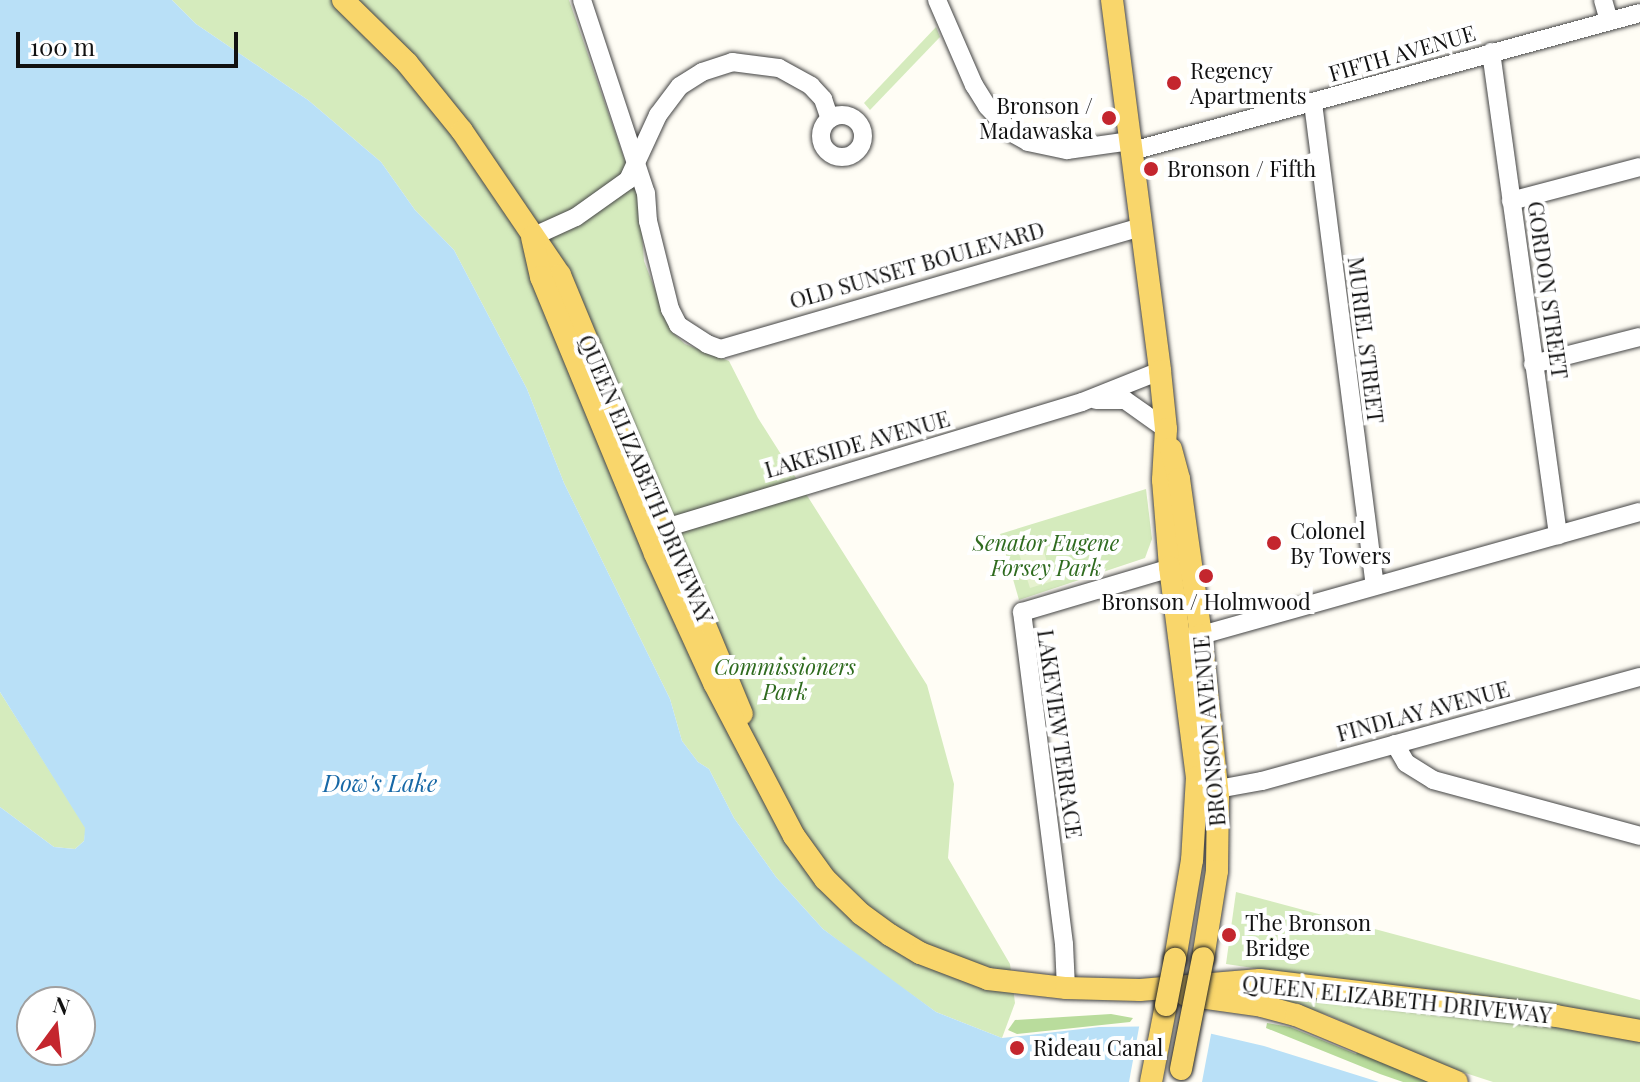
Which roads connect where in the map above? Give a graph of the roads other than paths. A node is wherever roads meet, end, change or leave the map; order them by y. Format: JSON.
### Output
{"nodes":[{"id":1,"x":343,"y":0,"type":"edge"},
{"id":2,"x":582,"y":0,"type":"edge"},
{"id":3,"x":937,"y":0,"type":"edge"},
{"id":4,"x":1112,"y":0,"type":"edge"},
{"id":5,"x":1603,"y":0,"type":"edge"},
{"id":6,"x":1640,"y":13,"type":"edge"},
{"id":7,"x":1609,"y":21,"type":"junction"},
{"id":8,"x":1491,"y":52,"type":"junction"},
{"id":9,"x":1313,"y":103,"type":"junction"},
{"id":10,"x":830,"y":119,"type":"dead end"},
{"id":11,"x":1131,"y":146,"type":"junction"},
{"id":12,"x":635,"y":161,"type":"junction"},
{"id":13,"x":1640,"y":167,"type":"edge"},
{"id":14,"x":1511,"y":201,"type":"junction"},
{"id":15,"x":1141,"y":227,"type":"junction"},
{"id":16,"x":532,"y":237,"type":"junction"},
{"id":17,"x":1640,"y":337,"type":"edge"},
{"id":18,"x":1533,"y":364,"type":"junction"},
{"id":19,"x":1160,"y":371,"type":"junction"},
{"id":20,"x":1082,"y":402,"type":"junction"},
{"id":21,"x":1166,"y":429,"type":"junction"},
{"id":22,"x":1640,"y":512,"type":"edge"},
{"id":23,"x":656,"y":530,"type":"junction"},
{"id":24,"x":1558,"y":535,"type":"junction"},
{"id":25,"x":1180,"y":565,"type":"junction"},
{"id":26,"x":1375,"y":584,"type":"junction"},
{"id":27,"x":1190,"y":638,"type":"junction"},
{"id":28,"x":1640,"y":677,"type":"edge"},
{"id":29,"x":1395,"y":744,"type":"junction"},
{"id":30,"x":1218,"y":789,"type":"junction"},
{"id":31,"x":1640,"y":836,"type":"edge"},
{"id":32,"x":1066,"y":988,"type":"junction"},
{"id":33,"x":1153,"y":990,"type":"junction"},
{"id":34,"x":1640,"y":1031,"type":"edge"},
{"id":35,"x":1151,"y":1082,"type":"edge"},
{"id":36,"x":1179,"y":1082,"type":"edge"},
{"id":37,"x":1457,"y":1082,"type":"edge"}],
"edges":[{"from":1,"to":16,"type":"main road","name":"QUEEN ELIZABETH DRIVEWAY"},
{"from":2,"to":12,"type":"street"},
{"from":3,"to":11,"type":"street","name":"FIFTH AVENUE"},
{"from":4,"to":11,"type":"main road","name":"BRONSON AVENUE"},
{"from":5,"to":7,"type":"street"},
{"from":6,"to":7,"type":"street","name":"FIFTH AVENUE"},
{"from":7,"to":8,"type":"street","name":"FIFTH AVENUE"},
{"from":8,"to":9,"type":"street","name":"FIFTH AVENUE"},
{"from":8,"to":14,"type":"street","name":"GORDON STREET"},
{"from":9,"to":11,"type":"street","name":"FIFTH AVENUE"},
{"from":9,"to":26,"type":"street","name":"MURIEL STREET"},
{"from":10,"to":12,"type":"street"},
{"from":11,"to":15,"type":"main road","name":"BRONSON AVENUE"},
{"from":12,"to":15,"type":"street","name":"OLD SUNSET BOULEVARD"},
{"from":12,"to":16,"type":"street"},
{"from":13,"to":14,"type":"street"},
{"from":14,"to":18,"type":"street","name":"GORDON STREET"},
{"from":15,"to":19,"type":"main road","name":"BRONSON AVENUE"},
{"from":16,"to":23,"type":"main road","name":"QUEEN ELIZABETH DRIVEWAY"},
{"from":17,"to":18,"type":"street"},
{"from":18,"to":24,"type":"street","name":"GORDON STREET"},
{"from":19,"to":20,"type":"street","name":"LAKESIDE AVENUE"},
{"from":19,"to":21,"type":"main road","name":"BRONSON AVENUE"},
{"from":20,"to":21,"type":"street","name":"LAKESIDE AVENUE"},
{"from":20,"to":23,"type":"street","name":"LAKESIDE AVENUE"},
{"from":21,"to":25,"type":"main road","name":"BRONSON AVENUE"},
{"from":22,"to":24,"type":"street"},
{"from":23,"to":32,"type":"main road","name":"QUEEN ELIZABETH DRIVEWAY"},
{"from":24,"to":26,"type":"street"},
{"from":25,"to":27,"type":"main road","name":"BRONSON AVENUE"},
{"from":25,"to":32,"type":"street","name":"LAKEVIEW TERRACE"},
{"from":26,"to":27,"type":"street"},
{"from":27,"to":30,"type":"main road","name":"BRONSON AVENUE"},
{"from":27,"to":35,"type":"main road","name":"BRONSON AVENUE","bridge":true},
{"from":28,"to":29,"type":"street","name":"FINDLAY AVENUE"},
{"from":29,"to":30,"type":"street","name":"FINDLAY AVENUE"},
{"from":29,"to":31,"type":"street"},
{"from":30,"to":36,"type":"main road","name":"BRONSON AVENUE","bridge":true},
{"from":32,"to":33,"type":"main road","name":"QUEEN ELIZABETH DRIVEWAY"},
{"from":33,"to":34,"type":"main road","name":"QUEEN ELIZABETH DRIVEWAY"},
{"from":33,"to":37,"type":"main road","name":"QUEEN ELIZABETH DRIVEWAY"}]}
